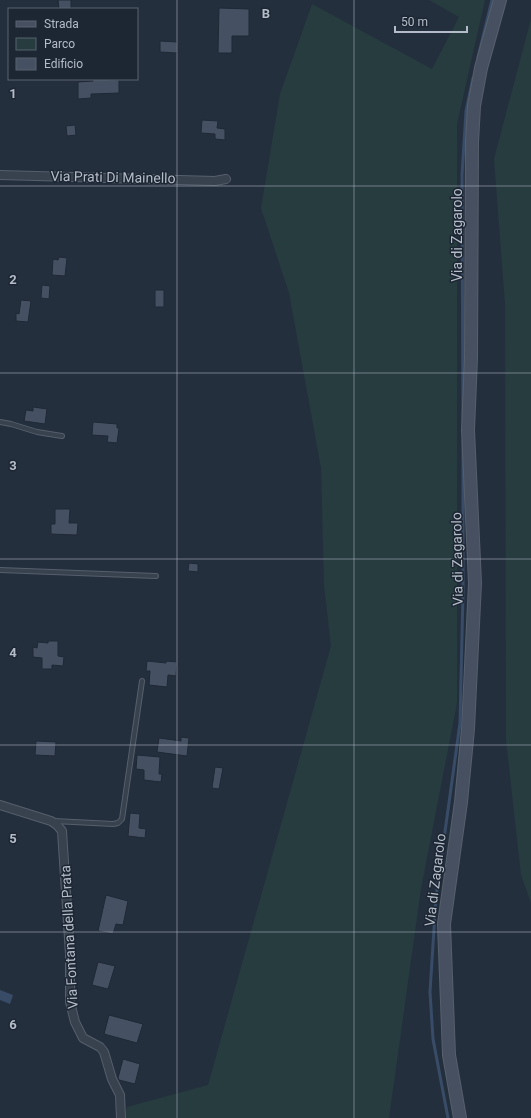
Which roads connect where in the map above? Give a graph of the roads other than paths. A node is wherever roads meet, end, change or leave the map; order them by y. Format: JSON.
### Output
{"nodes":[{"id":1,"x":500,"y":0,"type":"edge"},
{"id":2,"x":0,"y":175,"type":"edge"},
{"id":3,"x":226,"y":179,"type":"dead end"},
{"id":4,"x":0,"y":422,"type":"edge"},
{"id":5,"x":62,"y":436,"type":"dead end"},
{"id":6,"x":0,"y":570,"type":"edge"},
{"id":7,"x":156,"y":576,"type":"dead end"},
{"id":8,"x":142,"y":682,"type":"dead end"},
{"id":9,"x":0,"y":805,"type":"edge"},
{"id":10,"x":51,"y":821,"type":"junction"},
{"id":11,"x":121,"y":1118,"type":"edge"},
{"id":12,"x":460,"y":1118,"type":"edge"}],
"edges":[{"from":1,"to":12,"type":"main road","name":"Via di Zagarolo"},
{"from":2,"to":3,"type":"street","name":"Via Prati Di Mainello"},
{"from":4,"to":5,"type":"lane"},
{"from":6,"to":7,"type":"lane"},
{"from":8,"to":10,"type":"lane"},
{"from":9,"to":10,"type":"street"},
{"from":10,"to":11,"type":"street","name":"Via Fontana della Prata"}]}
